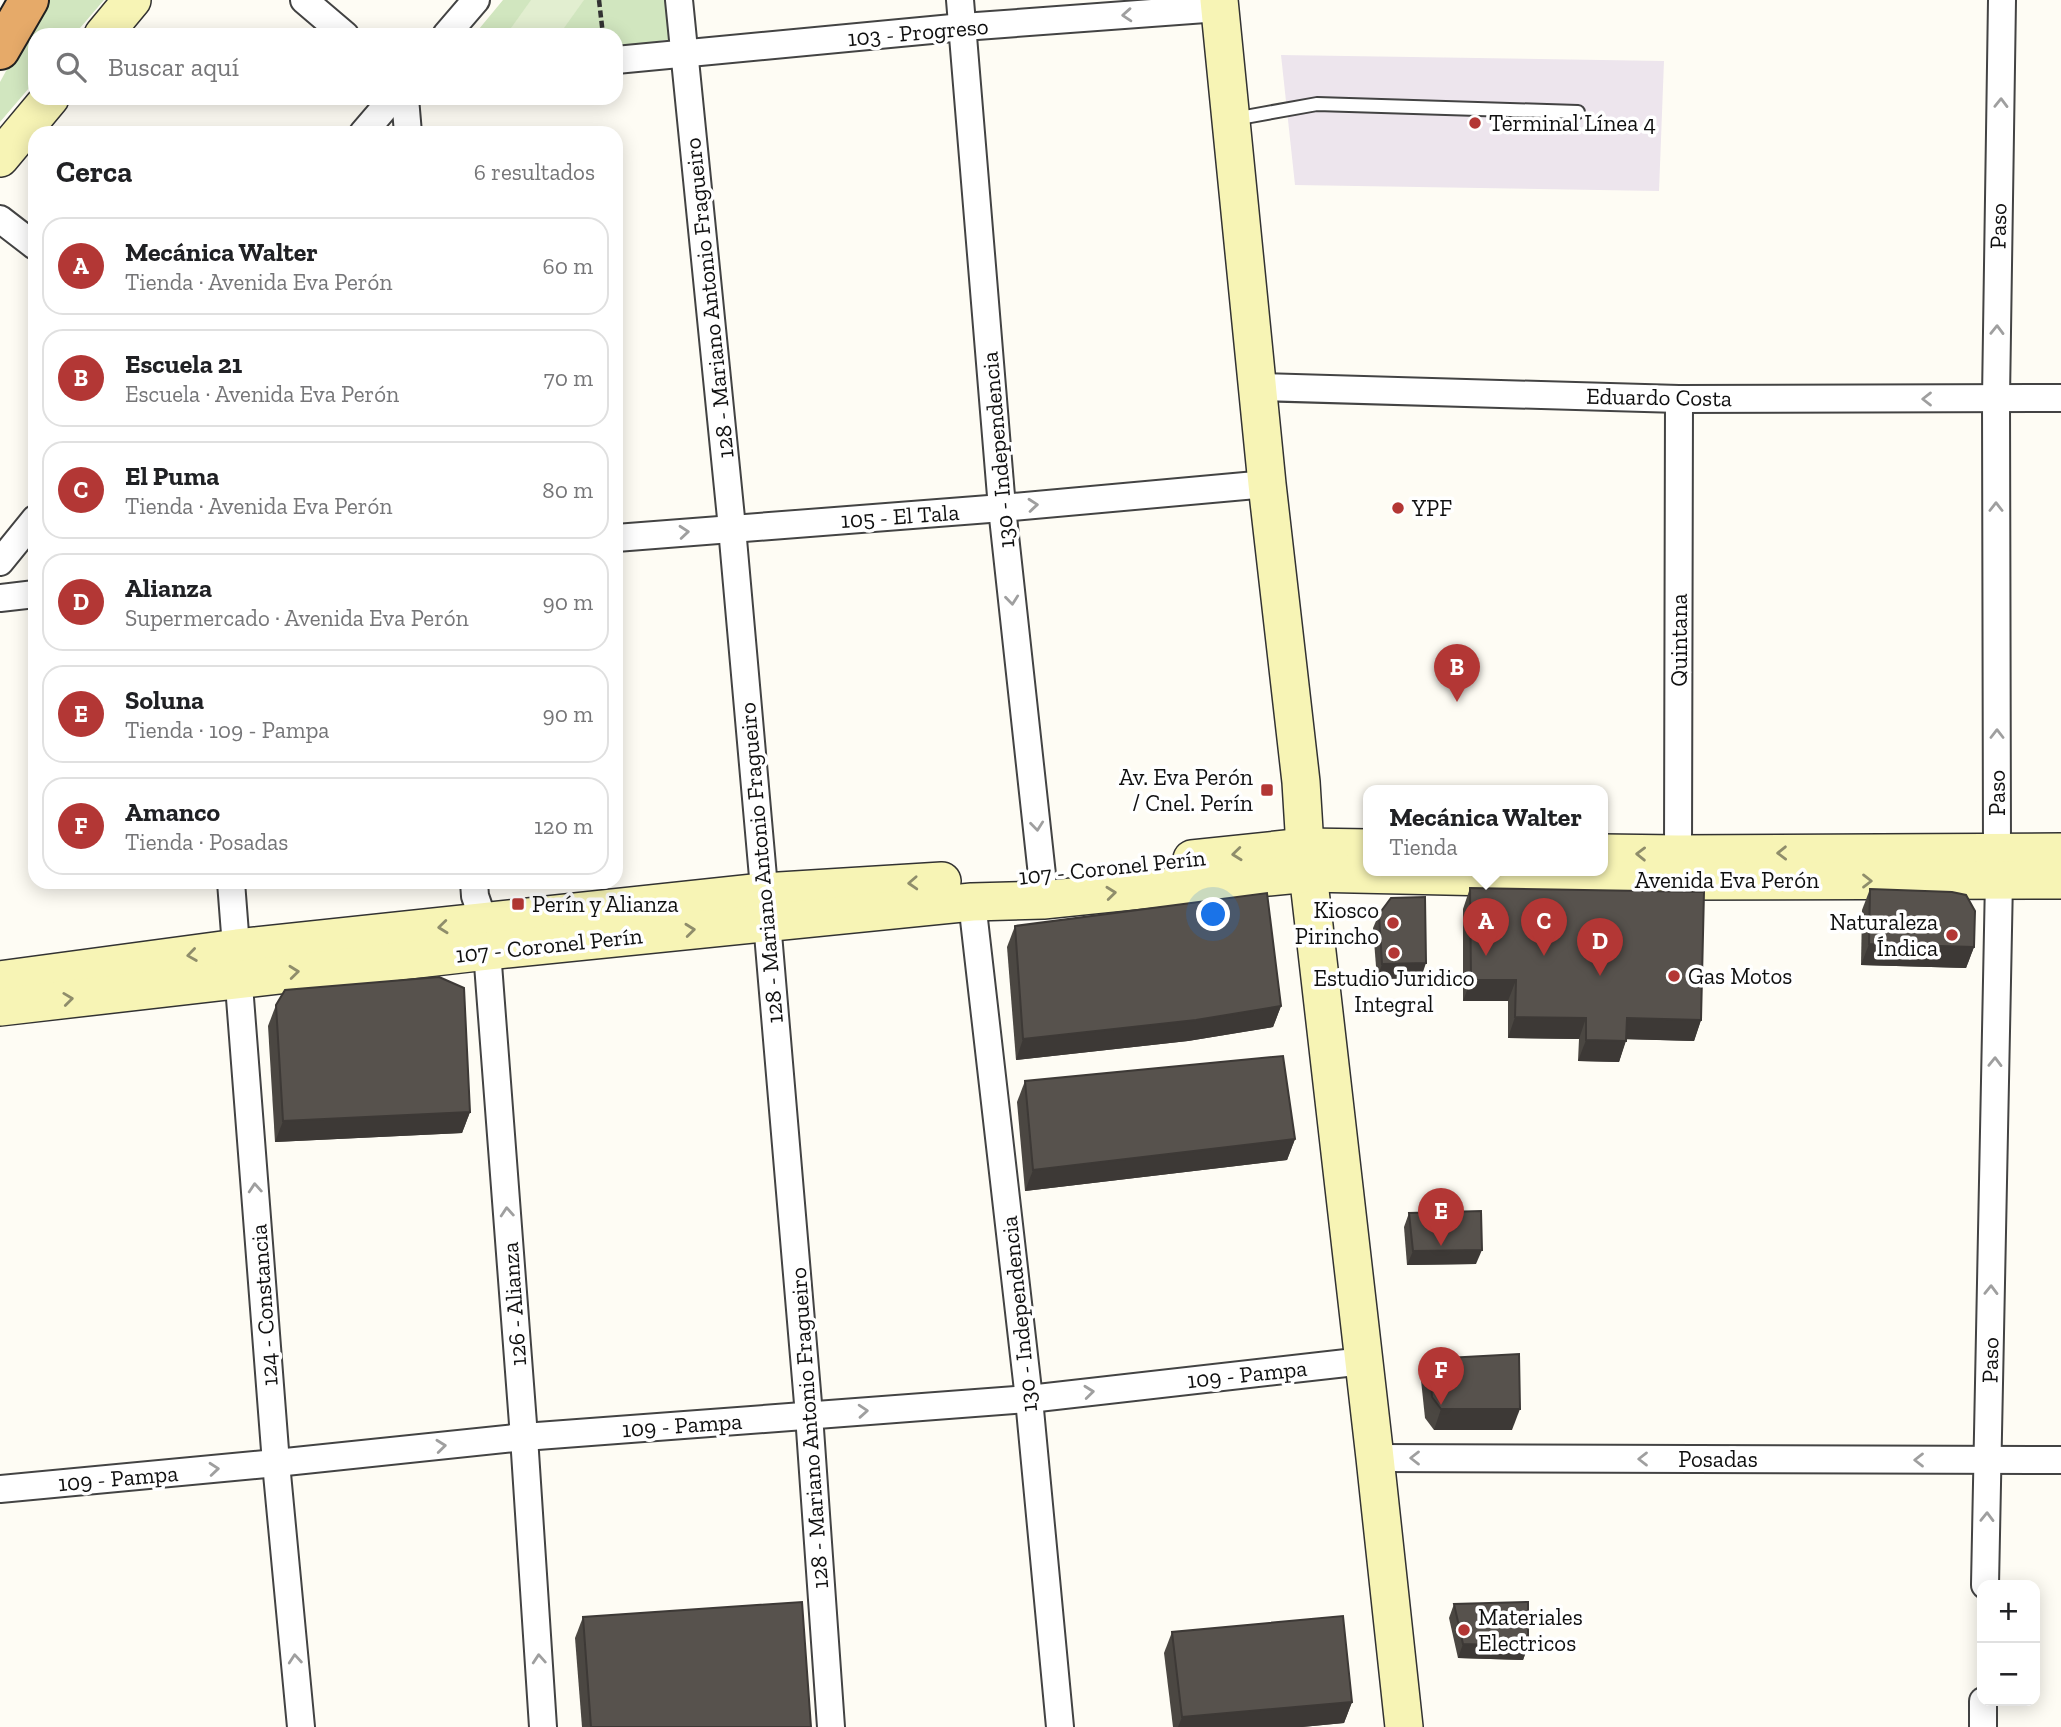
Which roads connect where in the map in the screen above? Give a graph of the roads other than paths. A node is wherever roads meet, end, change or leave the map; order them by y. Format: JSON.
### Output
{"nodes":[{"id":1,"x":29,"y":0,"type":"edge"},
{"id":2,"x":132,"y":0,"type":"edge"},
{"id":3,"x":304,"y":0,"type":"edge"},
{"id":4,"x":476,"y":0,"type":"edge"},
{"id":5,"x":679,"y":0,"type":"edge"},
{"id":6,"x":960,"y":0,"type":"edge"},
{"id":7,"x":2002,"y":0,"type":"edge"},
{"id":8,"x":1219,"y":4,"type":"edge"},
{"id":9,"x":963,"y":27,"type":"junction"},
{"id":10,"x":109,"y":28,"type":"edge"},
{"id":11,"x":337,"y":28,"type":"edge"},
{"id":12,"x":452,"y":28,"type":"edge"},
{"id":13,"x":0,"y":50,"type":"edge"},
{"id":14,"x":684,"y":53,"type":"junction"},
{"id":15,"x":623,"y":59,"type":"edge"},
{"id":16,"x":44,"y":105,"type":"edge"},
{"id":17,"x":387,"y":105,"type":"edge"},
{"id":18,"x":406,"y":105,"type":"edge"},
{"id":19,"x":1578,"y":112,"type":"dead end"},
{"id":20,"x":1230,"y":120,"type":"junction"},
{"id":21,"x":369,"y":126,"type":"edge"},
{"id":22,"x":407,"y":126,"type":"edge"},
{"id":23,"x":0,"y":158,"type":"edge"},
{"id":24,"x":0,"y":219,"type":"edge"},
{"id":25,"x":28,"y":241,"type":"edge"},
{"id":26,"x":1257,"y":387,"type":"junction"},
{"id":27,"x":1996,"y":398,"type":"junction"},
{"id":28,"x":2061,"y":398,"type":"edge"},
{"id":29,"x":1679,"y":399,"type":"junction"},
{"id":30,"x":1267,"y":484,"type":"junction"},
{"id":31,"x":1002,"y":508,"type":"junction"},
{"id":32,"x":28,"y":528,"type":"edge"},
{"id":33,"x":732,"y":528,"type":"junction"},
{"id":34,"x":623,"y":537,"type":"edge"},
{"id":35,"x":0,"y":562,"type":"edge"},
{"id":36,"x":28,"y":595,"type":"edge"},
{"id":37,"x":0,"y":598,"type":"edge"},
{"id":38,"x":1363,"y":849,"type":"edge"},
{"id":39,"x":2061,"y":852,"type":"edge"},
{"id":40,"x":1608,"y":854,"type":"edge"},
{"id":41,"x":1307,"y":860,"type":"junction"},
{"id":42,"x":1363,"y":861,"type":"edge"},
{"id":43,"x":1608,"y":866,"type":"edge"},
{"id":44,"x":1998,"y":866,"type":"junction"},
{"id":45,"x":1680,"y":868,"type":"junction"},
{"id":46,"x":2061,"y":880,"type":"edge"},
{"id":47,"x":1043,"y":888,"type":"junction"},
{"id":48,"x":233,"y":889,"type":"edge"},
{"id":49,"x":474,"y":889,"type":"edge"},
{"id":50,"x":972,"y":902,"type":"junction"},
{"id":51,"x":765,"y":907,"type":"junction"},
{"id":52,"x":486,"y":937,"type":"junction"},
{"id":53,"x":238,"y":963,"type":"junction"},
{"id":54,"x":0,"y":980,"type":"edge"},
{"id":55,"x":0,"y":1007,"type":"edge"},
{"id":56,"x":1364,"y":1361,"type":"junction"},
{"id":57,"x":1029,"y":1399,"type":"junction"},
{"id":58,"x":808,"y":1415,"type":"junction"},
{"id":59,"x":524,"y":1437,"type":"junction"},
{"id":60,"x":1375,"y":1458,"type":"junction"},
{"id":61,"x":1987,"y":1460,"type":"junction"},
{"id":62,"x":2061,"y":1460,"type":"edge"},
{"id":63,"x":276,"y":1463,"type":"junction"},
{"id":64,"x":0,"y":1489,"type":"edge"},
{"id":65,"x":1985,"y":1580,"type":"edge"},
{"id":66,"x":1983,"y":1706,"type":"edge"},
{"id":67,"x":301,"y":1727,"type":"edge"},
{"id":68,"x":543,"y":1727,"type":"edge"},
{"id":69,"x":831,"y":1727,"type":"edge"},
{"id":70,"x":1060,"y":1727,"type":"edge"},
{"id":71,"x":1404,"y":1727,"type":"edge"},
{"id":72,"x":1983,"y":1727,"type":"edge"}],
"edges":[{"from":1,"to":13,"type":"highway"},
{"from":2,"to":10,"type":"main road"},
{"from":3,"to":11,"type":"street"},
{"from":4,"to":12,"type":"street"},
{"from":5,"to":14,"type":"street","name":"128 - Mariano Antonio Fragueiro"},
{"from":6,"to":9,"type":"street","name":"130 - Independencia"},
{"from":27,"to":7,"type":"street","name":"Paso","one_way":true},
{"from":8,"to":9,"type":"street","name":"103 - Progreso","one_way":true},
{"from":8,"to":20,"type":"main road"},
{"from":9,"to":14,"type":"street","name":"103 - Progreso"},
{"from":9,"to":31,"type":"street","name":"130 - Independencia"},
{"from":14,"to":15,"type":"street","name":"103 - Progreso"},
{"from":14,"to":33,"type":"street","name":"128 - Mariano Antonio Fragueiro"},
{"from":16,"to":23,"type":"main road"},
{"from":17,"to":21,"type":"street"},
{"from":18,"to":22,"type":"street"},
{"from":19,"to":20,"type":"lane"},
{"from":20,"to":26,"type":"main road"},
{"from":24,"to":25,"type":"street"},
{"from":26,"to":29,"type":"street","name":"Eduardo Costa"},
{"from":26,"to":30,"type":"main road"},
{"from":27,"to":28,"type":"street","name":"Eduardo Costa"},
{"from":27,"to":29,"type":"street","name":"Eduardo Costa","one_way":true},
{"from":44,"to":27,"type":"street","name":"Paso","one_way":true},
{"from":29,"to":45,"type":"street","name":"Quintana"},
{"from":31,"to":30,"type":"street","name":"105 - El Tala","one_way":true},
{"from":30,"to":41,"type":"main road"},
{"from":31,"to":33,"type":"street","name":"105 - El Tala"},
{"from":31,"to":47,"type":"street","name":"130 - Independencia","one_way":true},
{"from":32,"to":35,"type":"street"},
{"from":34,"to":33,"type":"street","name":"105 - El Tala","one_way":true},
{"from":33,"to":51,"type":"street","name":"128 - Mariano Antonio Fragueiro"},
{"from":36,"to":37,"type":"street"},
{"from":38,"to":41,"type":"main road"},
{"from":39,"to":44,"type":"main road","name":"Avenida Eva Perón"},
{"from":45,"to":40,"type":"main road","name":"Avenida Eva Perón","one_way":true},
{"from":41,"to":42,"type":"main road","name":"Avenida Eva Perón"},
{"from":41,"to":47,"type":"main road","name":"107 - Coronel Perín"},
{"from":41,"to":56,"type":"main road"},
{"from":43,"to":45,"type":"main road","name":"Avenida Eva Perón"},
{"from":44,"to":45,"type":"main road","name":"Avenida Eva Perón"},
{"from":44,"to":46,"type":"main road","name":"Avenida Eva Perón"},
{"from":61,"to":44,"type":"street","name":"Paso","one_way":true},
{"from":47,"to":50,"type":"main road","name":"107 - Coronel Perín"},
{"from":47,"to":51,"type":"main road","name":"107 - Coronel Perín","one_way":true},
{"from":48,"to":53,"type":"street","name":"124 - Constancia"},
{"from":49,"to":52,"type":"street","name":"126 - Alianza"},
{"from":50,"to":51,"type":"main road","name":"107 - Coronel Perín"},
{"from":50,"to":57,"type":"street","name":"130 - Independencia"},
{"from":51,"to":52,"type":"main road","name":"107 - Coronel Perín"},
{"from":51,"to":58,"type":"street","name":"128 - Mariano Antonio Fragueiro"},
{"from":52,"to":53,"type":"main road","name":"107 - Coronel Perín"},
{"from":59,"to":52,"type":"street","name":"126 - Alianza","one_way":true},
{"from":53,"to":54,"type":"main road","name":"107 - Coronel Perín","one_way":true},
{"from":55,"to":53,"type":"main road","name":"107 - Coronel Perín","one_way":true},
{"from":63,"to":53,"type":"street","name":"124 - Constancia","one_way":true},
{"from":57,"to":56,"type":"street","name":"109 - Pampa","one_way":true},
{"from":56,"to":60,"type":"main road"},
{"from":58,"to":57,"type":"street","name":"109 - Pampa","one_way":true},
{"from":57,"to":70,"type":"street","name":"130 - Independencia"},
{"from":58,"to":59,"type":"street","name":"109 - Pampa"},
{"from":58,"to":69,"type":"street","name":"128 - Mariano Antonio Fragueiro"},
{"from":63,"to":59,"type":"street","name":"109 - Pampa","one_way":true},
{"from":68,"to":59,"type":"street","name":"126 - Alianza","one_way":true},
{"from":61,"to":60,"type":"street","name":"Posadas","one_way":true},
{"from":60,"to":71,"type":"main road"},
{"from":61,"to":62,"type":"street","name":"Posadas"},
{"from":65,"to":61,"type":"street","name":"Paso","one_way":true},
{"from":64,"to":63,"type":"street","name":"109 - Pampa","one_way":true},
{"from":67,"to":63,"type":"street","name":"124 - Constancia","one_way":true},
{"from":66,"to":72,"type":"street"}]}
